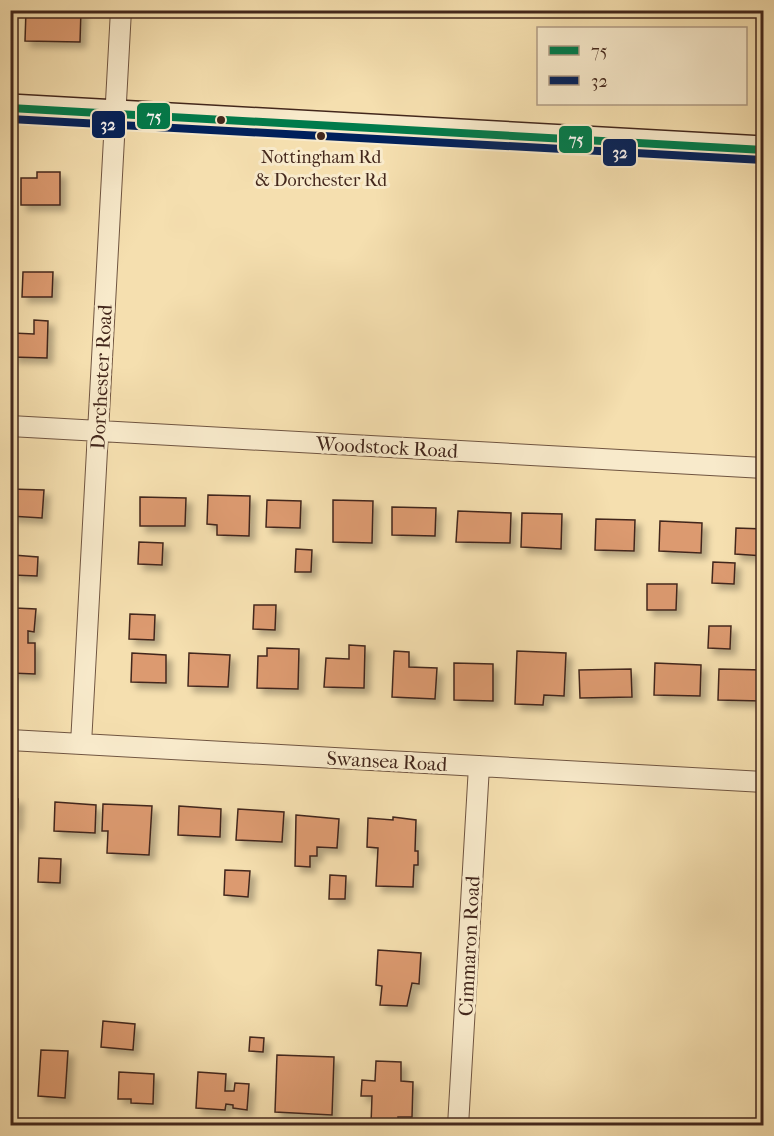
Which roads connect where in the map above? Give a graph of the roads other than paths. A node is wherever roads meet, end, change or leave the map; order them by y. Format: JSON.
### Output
{"nodes":[{"id":1,"x":121,"y":10,"type":"edge"},
{"id":2,"x":10,"y":108,"type":"edge"},
{"id":3,"x":115,"y":115,"type":"junction"},
{"id":4,"x":764,"y":150,"type":"edge"},
{"id":5,"x":10,"y":426,"type":"edge"},
{"id":6,"x":98,"y":432,"type":"junction"},
{"id":7,"x":764,"y":468,"type":"edge"},
{"id":8,"x":10,"y":740,"type":"edge"},
{"id":9,"x":81,"y":744,"type":"junction"},
{"id":10,"x":480,"y":766,"type":"junction"},
{"id":11,"x":764,"y":782,"type":"edge"},
{"id":12,"x":458,"y":1125,"type":"edge"}],
"edges":[{"from":1,"to":3,"type":"street","name":"Dorchester Road"},
{"from":2,"to":3,"type":"street"},
{"from":3,"to":4,"type":"street"},
{"from":3,"to":6,"type":"street","name":"Dorchester Road"},
{"from":5,"to":6,"type":"street","name":"Woodstock Road"},
{"from":6,"to":7,"type":"street","name":"Woodstock Road"},
{"from":6,"to":9,"type":"street","name":"Dorchester Road"},
{"from":8,"to":9,"type":"street","name":"Swansea Road"},
{"from":9,"to":10,"type":"street","name":"Swansea Road"},
{"from":10,"to":11,"type":"street","name":"Swansea Road"},
{"from":10,"to":12,"type":"street","name":"Cimmaron Road"}]}
